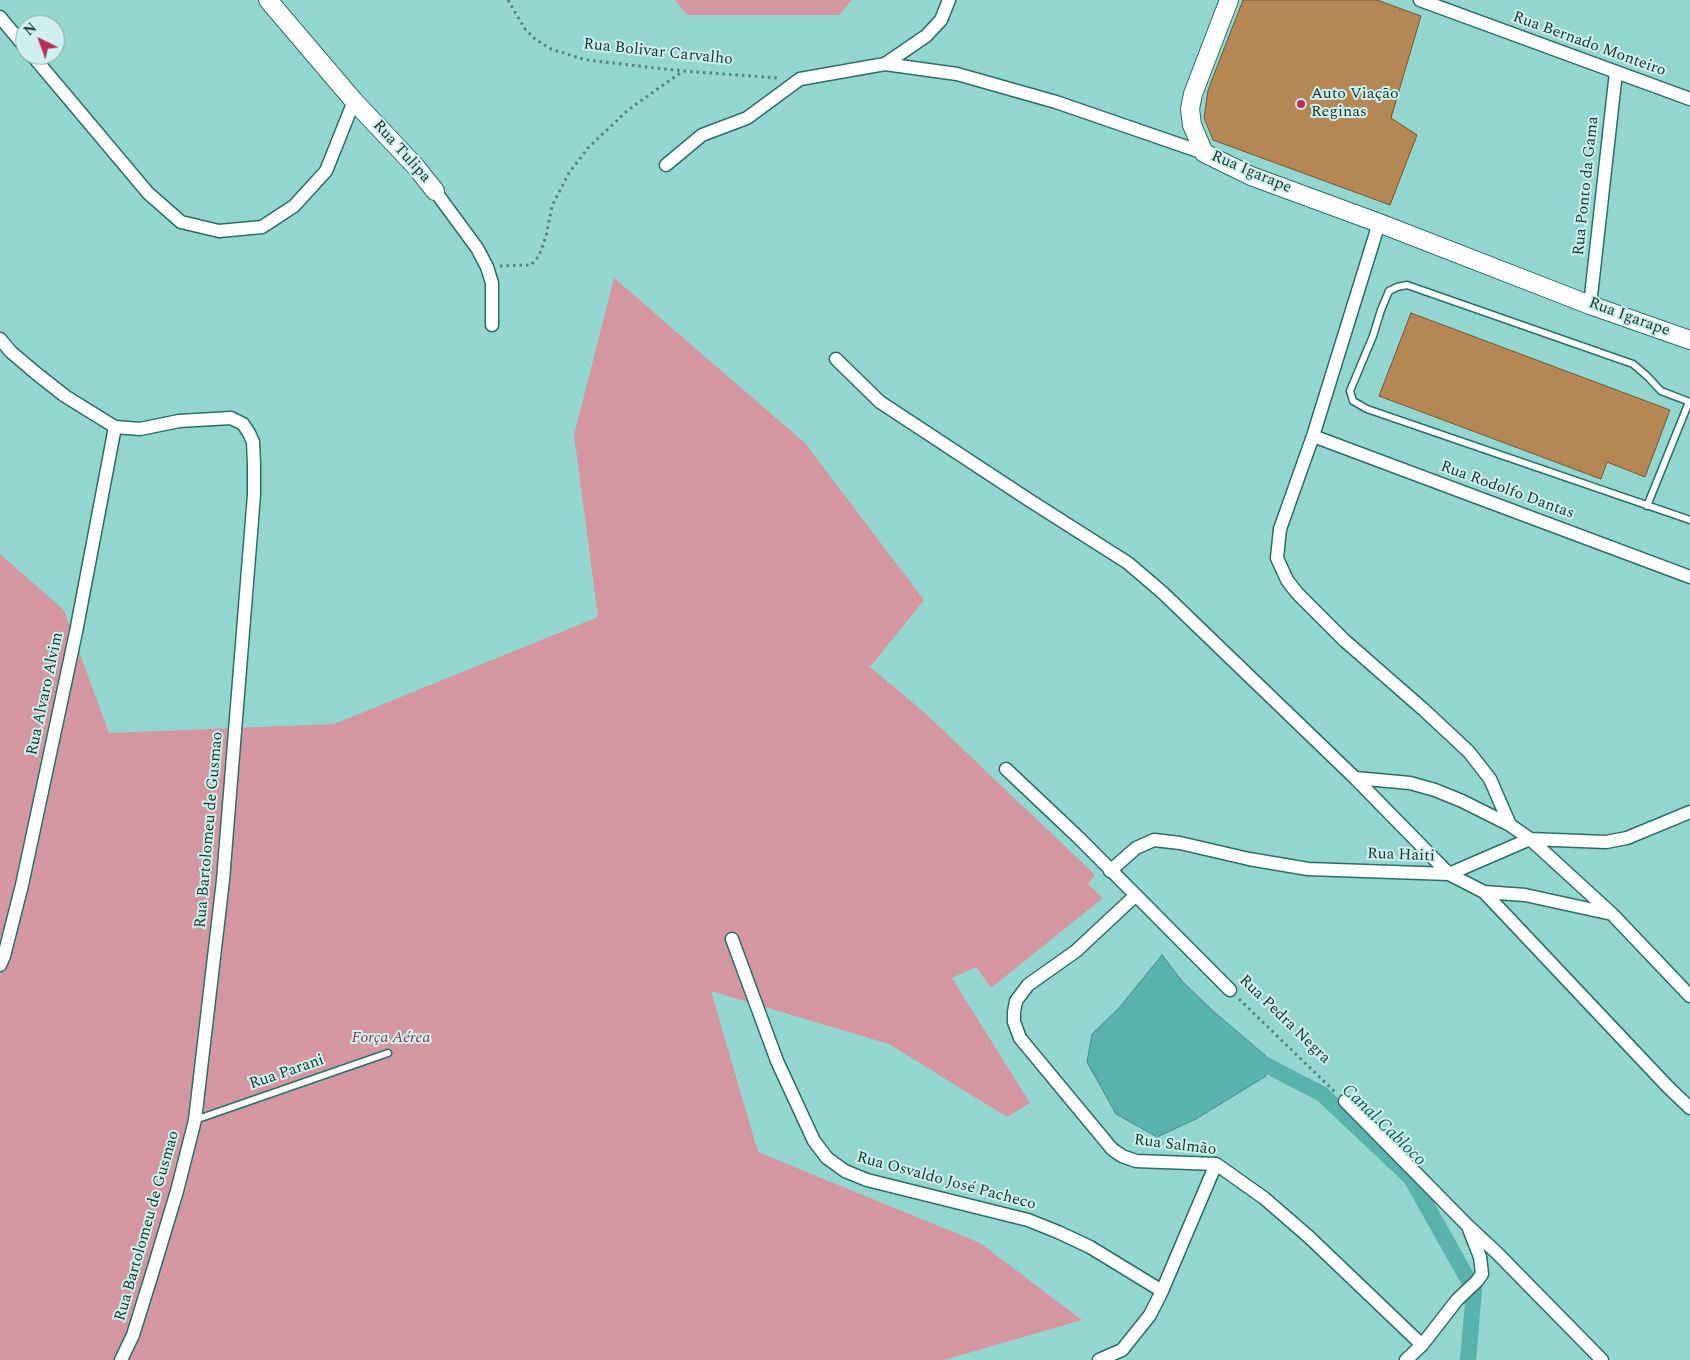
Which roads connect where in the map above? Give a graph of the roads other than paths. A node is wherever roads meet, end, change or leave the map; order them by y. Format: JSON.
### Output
{"nodes":[{"id":1,"x":268,"y":0,"type":"edge"},
{"id":2,"x":949,"y":0,"type":"edge"},
{"id":3,"x":1229,"y":0,"type":"edge"},
{"id":4,"x":1420,"y":0,"type":"edge"},
{"id":5,"x":0,"y":17,"type":"edge"},
{"id":6,"x":15,"y":35,"type":"edge"},
{"id":7,"x":885,"y":64,"type":"junction"},
{"id":8,"x":40,"y":65,"type":"edge"},
{"id":9,"x":1616,"y":72,"type":"junction"},
{"id":10,"x":1690,"y":99,"type":"edge"},
{"id":11,"x":354,"y":100,"type":"junction"},
{"id":12,"x":1204,"y":152,"type":"junction"},
{"id":13,"x":666,"y":165,"type":"dead end"},
{"id":14,"x":435,"y":191,"type":"joint"},
{"id":15,"x":1379,"y":223,"type":"junction"},
{"id":16,"x":1590,"y":305,"type":"junction"},
{"id":17,"x":492,"y":325,"type":"dead end"},
{"id":18,"x":0,"y":339,"type":"edge"},
{"id":19,"x":1690,"y":340,"type":"edge"},
{"id":20,"x":836,"y":360,"type":"dead end"},
{"id":21,"x":1690,"y":402,"type":"edge"},
{"id":22,"x":115,"y":427,"type":"junction"},
{"id":23,"x":1313,"y":436,"type":"junction"},
{"id":24,"x":1647,"y":506,"type":"junction"},
{"id":25,"x":1690,"y":520,"type":"edge"},
{"id":26,"x":1690,"y":577,"type":"edge"},
{"id":27,"x":1006,"y":768,"type":"dead end"},
{"id":28,"x":1355,"y":778,"type":"junction"},
{"id":29,"x":1690,"y":812,"type":"edge"},
{"id":30,"x":1510,"y":825,"type":"junction"},
{"id":31,"x":1530,"y":839,"type":"junction"},
{"id":32,"x":1110,"y":871,"type":"junction"},
{"id":33,"x":1449,"y":874,"type":"junction"},
{"id":34,"x":1484,"y":892,"type":"junction"},
{"id":35,"x":1136,"y":895,"type":"junction"},
{"id":36,"x":1612,"y":914,"type":"junction"},
{"id":37,"x":732,"y":939,"type":"dead end"},
{"id":38,"x":0,"y":965,"type":"edge"},
{"id":39,"x":1230,"y":990,"type":"road end"},
{"id":40,"x":1690,"y":996,"type":"edge"},
{"id":41,"x":388,"y":1052,"type":"dead end"},
{"id":42,"x":1345,"y":1101,"type":"road end"},
{"id":43,"x":1690,"y":1108,"type":"edge"},
{"id":44,"x":195,"y":1120,"type":"junction"},
{"id":45,"x":1216,"y":1164,"type":"junction"},
{"id":46,"x":1468,"y":1226,"type":"junction"},
{"id":47,"x":1162,"y":1291,"type":"junction"},
{"id":48,"x":1422,"y":1345,"type":"junction"},
{"id":49,"x":121,"y":1360,"type":"edge"},
{"id":50,"x":1099,"y":1360,"type":"edge"},
{"id":51,"x":1406,"y":1360,"type":"edge"},
{"id":52,"x":1602,"y":1360,"type":"edge"}],
"edges":[{"from":1,"to":11,"type":"main road","name":"Rua Tulipa"},
{"from":2,"to":7,"type":"street"},
{"from":3,"to":12,"type":"main road"},
{"from":4,"to":9,"type":"street","name":"Rua Bernado Monteiro"},
{"from":5,"to":6,"type":"street"},
{"from":7,"to":12,"type":"street","name":"Rua Igarape"},
{"from":7,"to":13,"type":"street","name":"Rua Igarape"},
{"from":8,"to":11,"type":"street"},
{"from":9,"to":10,"type":"street","name":"Rua Bernado Monteiro"},
{"from":9,"to":16,"type":"street","name":"Rua Ponto da Gama"},
{"from":11,"to":14,"type":"main road","name":"Rua Tulipa"},
{"from":12,"to":15,"type":"main road","name":"Rua Igarape"},
{"from":14,"to":17,"type":"street","name":"Rua Tulipa"},
{"from":15,"to":16,"type":"main road","name":"Rua Igarape"},
{"from":15,"to":23,"type":"street"},
{"from":16,"to":19,"type":"main road","name":"Rua Igarape"},
{"from":18,"to":22,"type":"street"},
{"from":20,"to":28,"type":"street"},
{"from":21,"to":24,"type":"lane"},
{"from":21,"to":24,"type":"lane"},
{"from":22,"to":38,"type":"street","name":"Rua Alvaro Alvim"},
{"from":22,"to":44,"type":"street","name":"Rua Bartolomeu de Gusmao"},
{"from":23,"to":26,"type":"street","name":"Rua Rodolfo Dantas"},
{"from":23,"to":30,"type":"street"},
{"from":24,"to":25,"type":"lane"},
{"from":27,"to":32,"type":"street","name":"Rua Pedra Negra"},
{"from":28,"to":30,"type":"street"},
{"from":28,"to":33,"type":"street"},
{"from":29,"to":31,"type":"street","name":"Rua Haiti"},
{"from":30,"to":31,"type":"street"},
{"from":31,"to":33,"type":"street","name":"Rua Haiti"},
{"from":31,"to":36,"type":"street"},
{"from":32,"to":33,"type":"street","name":"Rua Haiti"},
{"from":32,"to":35,"type":"street","name":"Rua Pedra Negra"},
{"from":33,"to":34,"type":"street"},
{"from":34,"to":36,"type":"street"},
{"from":34,"to":43,"type":"street"},
{"from":35,"to":39,"type":"street","name":"Rua Pedra Negra"},
{"from":35,"to":45,"type":"street","name":"Rua Salmão"},
{"from":36,"to":40,"type":"street"},
{"from":37,"to":47,"type":"street","name":"Rua Osvaldo José Pacheco"},
{"from":41,"to":44,"type":"lane","name":"Rua Parani"},
{"from":42,"to":46,"type":"street"},
{"from":44,"to":49,"type":"street","name":"Rua Bartolomeu de Gusmao"},
{"from":45,"to":47,"type":"street"},
{"from":45,"to":48,"type":"street","name":"Rua Salmão"},
{"from":46,"to":48,"type":"street"},
{"from":46,"to":52,"type":"street"},
{"from":47,"to":50,"type":"street"},
{"from":48,"to":51,"type":"street"}]}
